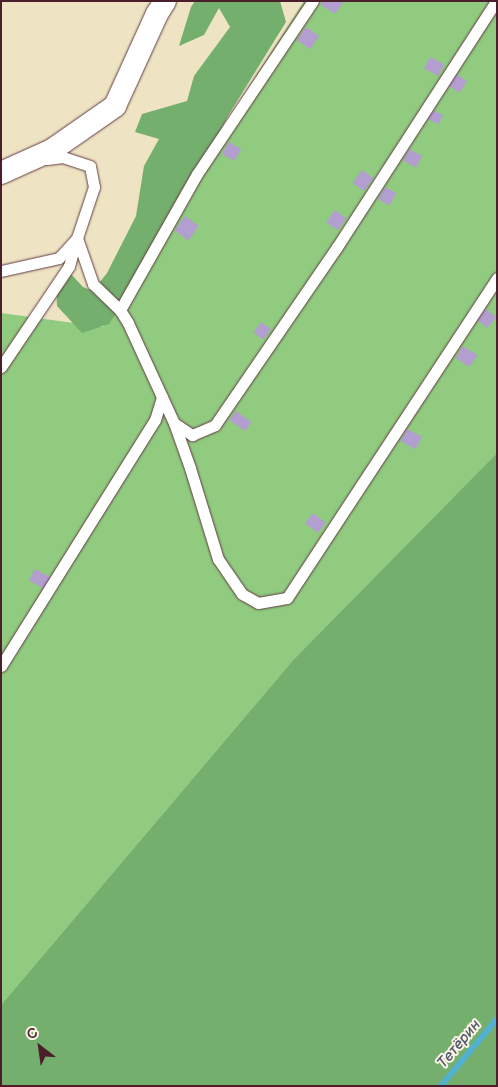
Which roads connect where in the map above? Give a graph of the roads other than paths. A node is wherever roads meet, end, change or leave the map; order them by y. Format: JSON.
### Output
{"nodes":[{"id":1,"x":165,"y":1,"type":"edge"},
{"id":2,"x":313,"y":1,"type":"edge"},
{"id":3,"x":496,"y":1,"type":"edge"},
{"id":4,"x":29,"y":160,"type":"junction"},
{"id":5,"x":1,"y":173,"type":"edge"},
{"id":6,"x":77,"y":238,"type":"junction"},
{"id":7,"x":1,"y":271,"type":"edge"},
{"id":8,"x":497,"y":278,"type":"edge"},
{"id":9,"x":120,"y":310,"type":"junction"},
{"id":10,"x":1,"y":367,"type":"edge"},
{"id":11,"x":162,"y":397,"type":"junction"},
{"id":12,"x":174,"y":423,"type":"junction"},
{"id":13,"x":1,"y":666,"type":"edge"}],
"edges":[{"from":1,"to":4,"type":"street"},
{"from":2,"to":9,"type":"lane"},
{"from":3,"to":12,"type":"lane"},
{"from":4,"to":5,"type":"street"},
{"from":4,"to":6,"type":"lane"},
{"from":6,"to":7,"type":"lane"},
{"from":6,"to":9,"type":"lane"},
{"from":6,"to":10,"type":"lane"},
{"from":8,"to":12,"type":"lane"},
{"from":9,"to":11,"type":"lane"},
{"from":11,"to":12,"type":"lane"},
{"from":11,"to":13,"type":"lane"}]}
